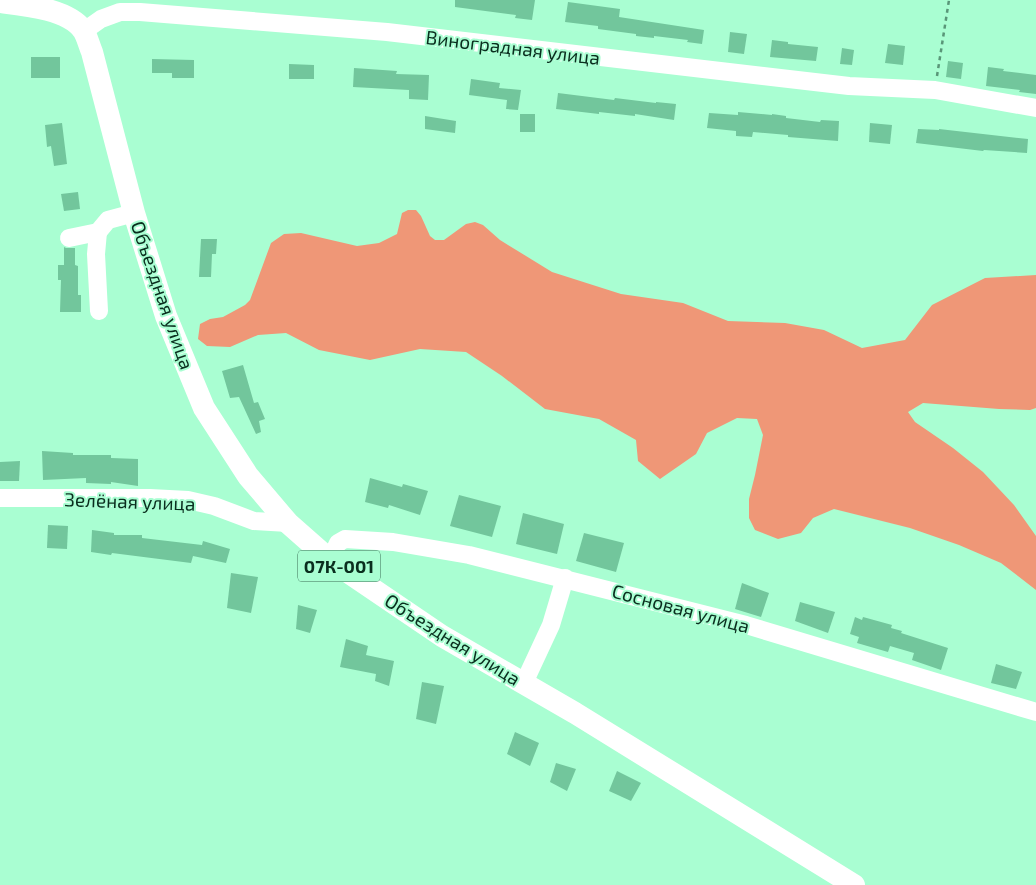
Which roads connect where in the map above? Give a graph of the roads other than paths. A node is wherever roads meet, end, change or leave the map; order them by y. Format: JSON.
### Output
{"nodes":[{"id":1,"x":0,"y":2,"type":"edge"},
{"id":2,"x":84,"y":31,"type":"junction"},
{"id":3,"x":1036,"y":108,"type":"edge"},
{"id":4,"x":134,"y":213,"type":"junction"},
{"id":5,"x":98,"y":232,"type":"junction"},
{"id":6,"x":69,"y":238,"type":"dead end"},
{"id":7,"x":99,"y":311,"type":"dead end"},
{"id":8,"x":0,"y":498,"type":"edge"},
{"id":9,"x":288,"y":523,"type":"junction"},
{"id":10,"x":330,"y":560,"type":"junction"},
{"id":11,"x":565,"y":578,"type":"junction"},
{"id":12,"x":524,"y":683,"type":"junction"},
{"id":13,"x":1036,"y":712,"type":"edge"},
{"id":14,"x":854,"y":885,"type":"edge"}],
"edges":[{"from":1,"to":2,"type":"main road"},
{"from":2,"to":3,"type":"street","name":"Виноградная улица"},
{"from":2,"to":4,"type":"main road","name":"Объездная улица","number":"07К-001"},
{"from":4,"to":5,"type":"street"},
{"from":4,"to":9,"type":"main road","name":"Объездная улица","number":"07К-001"},
{"from":5,"to":6,"type":"street"},
{"from":5,"to":7,"type":"street"},
{"from":8,"to":9,"type":"street","name":"Зелёная улица"},
{"from":9,"to":10,"type":"main road","name":"Объездная улица","number":"07К-001"},
{"from":10,"to":11,"type":"street","name":"Сосновая улица"},
{"from":10,"to":12,"type":"main road","name":"Объездная улица","number":"07К-001"},
{"from":11,"to":12,"type":"street"},
{"from":11,"to":13,"type":"street","name":"Сосновая улица"},
{"from":12,"to":14,"type":"main road","name":"Объездная улица","number":"07К-001"}]}
